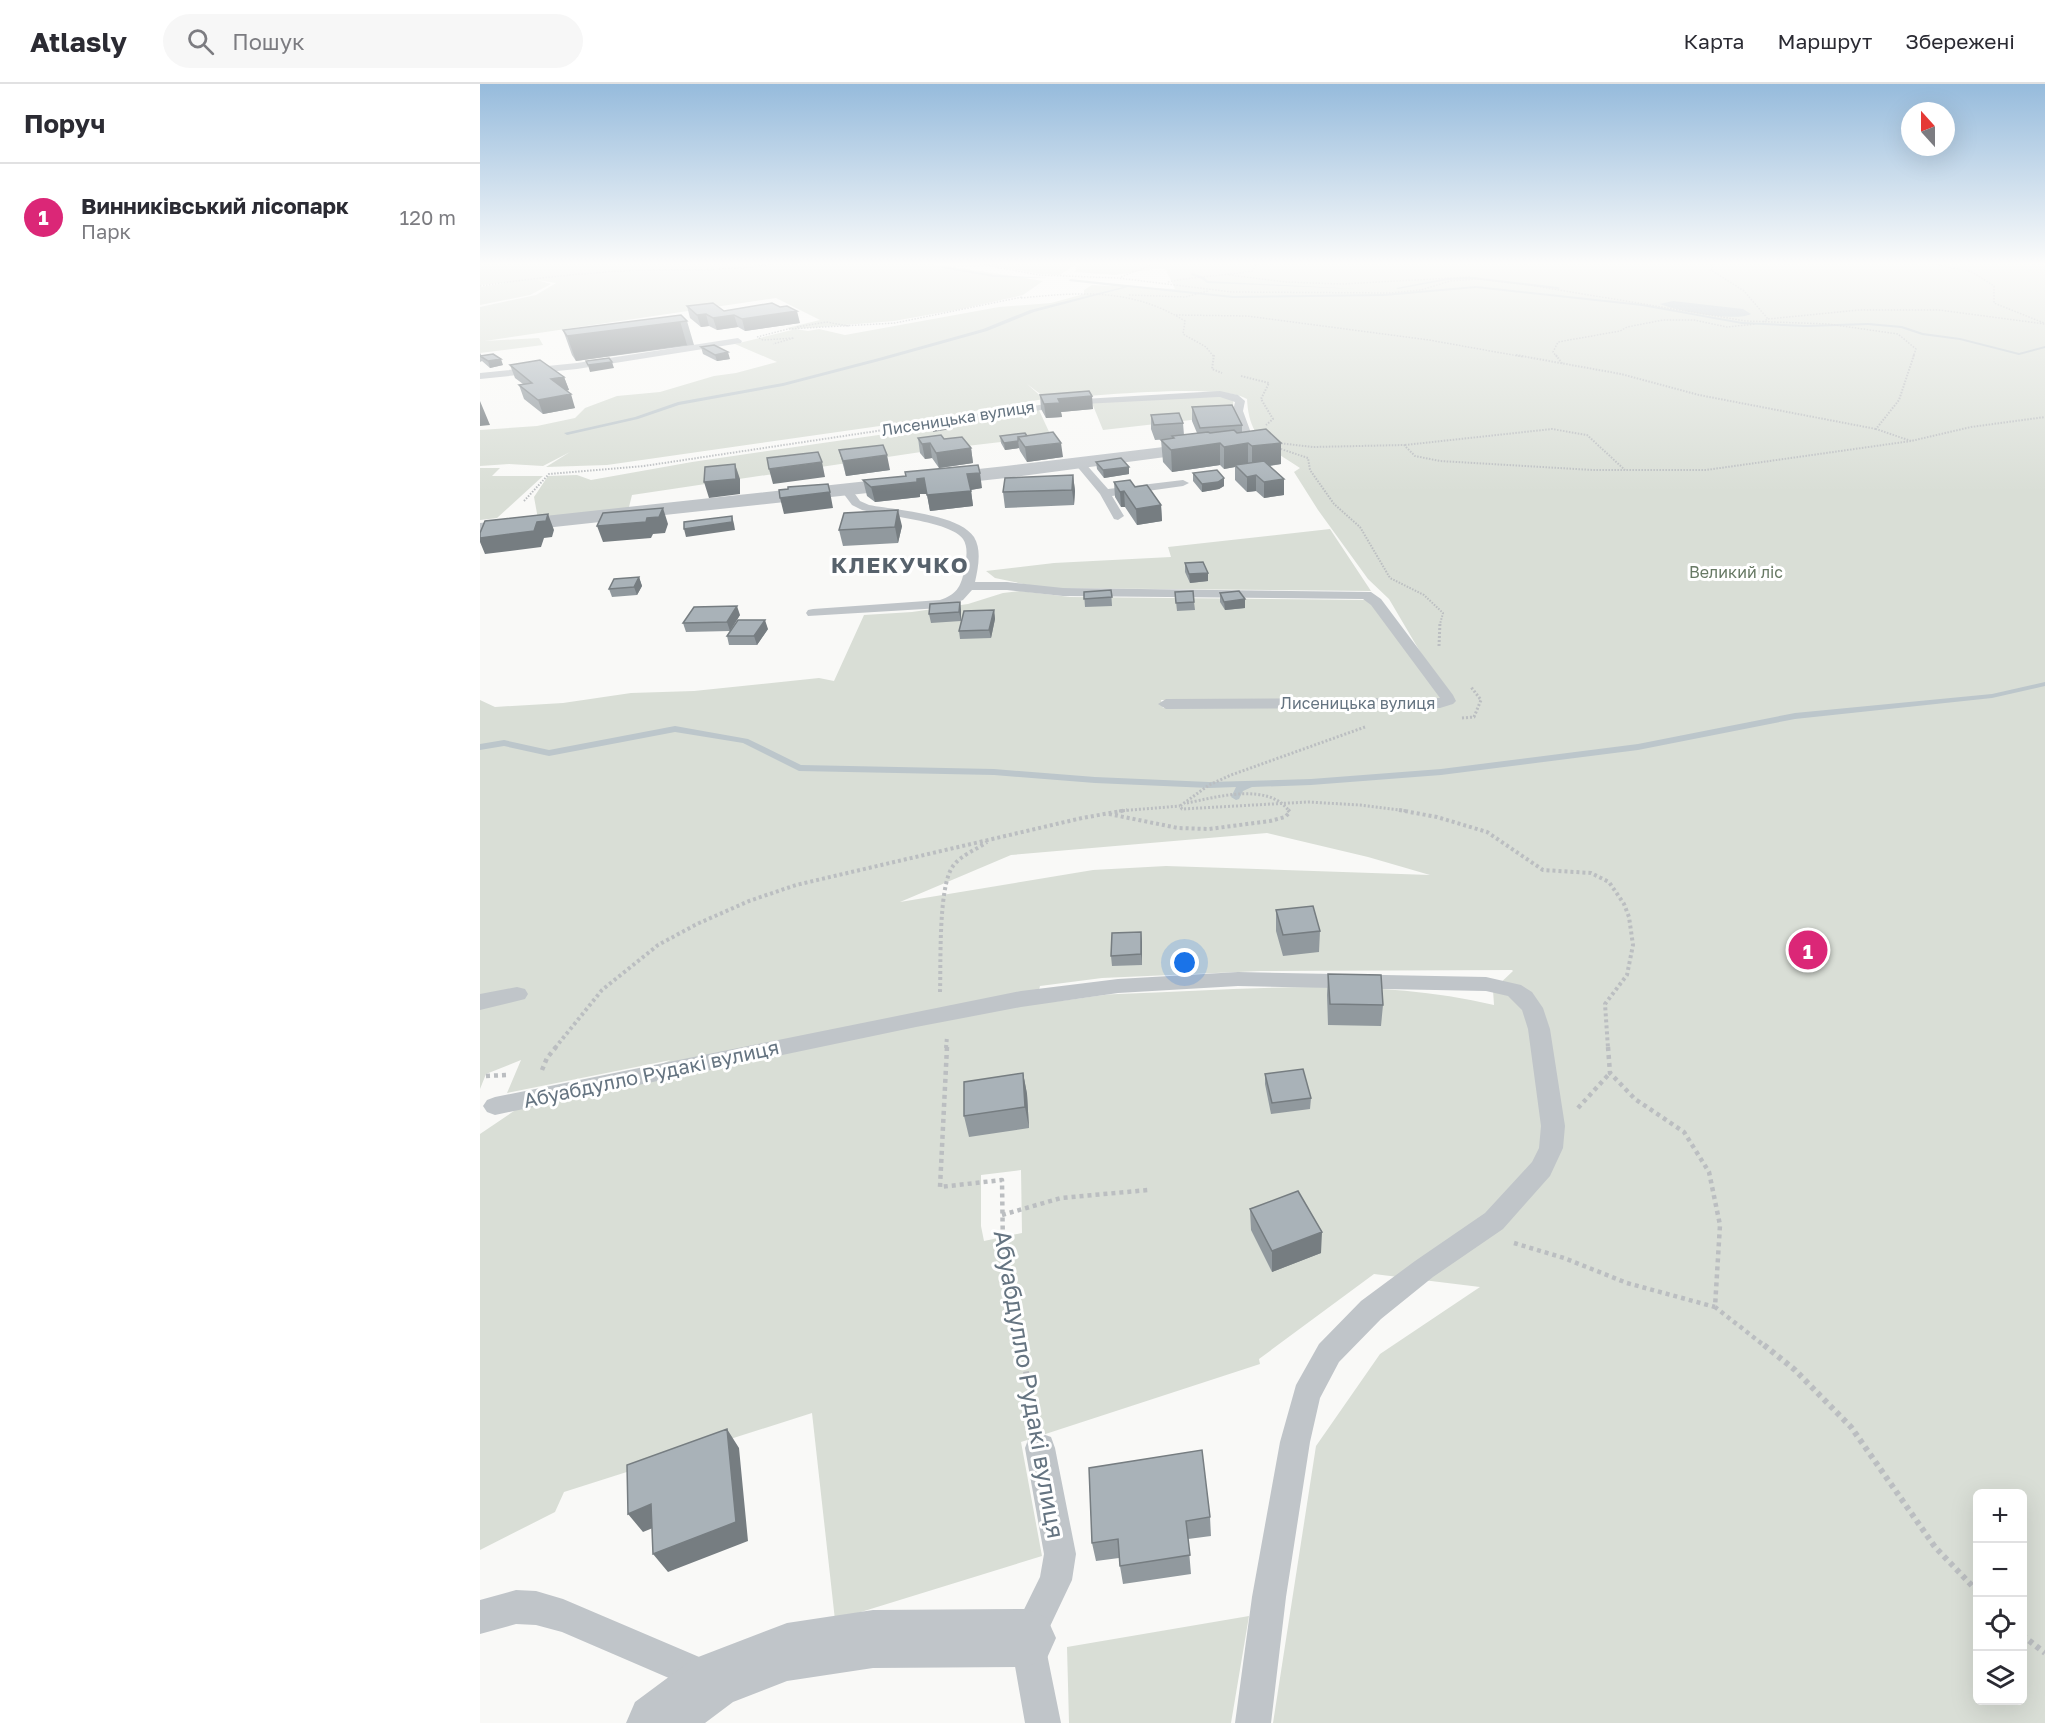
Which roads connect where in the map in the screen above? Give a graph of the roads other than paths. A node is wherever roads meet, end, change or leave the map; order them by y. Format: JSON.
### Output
{"nodes":[{"id":1,"x":738,"y":341,"type":"dead end"},
{"id":2,"x":480,"y":376,"type":"edge"},
{"id":3,"x":918,"y":425,"type":"road end"},
{"id":4,"x":1250,"y":444,"type":"joint"},
{"id":5,"x":1080,"y":464,"type":"junction"},
{"id":6,"x":1184,"y":483,"type":"dead end"},
{"id":7,"x":846,"y":489,"type":"junction"},
{"id":8,"x":1105,"y":493,"type":"junction"},
{"id":9,"x":1118,"y":516,"type":"dead end"},
{"id":10,"x":480,"y":529,"type":"edge"},
{"id":11,"x":968,"y":586,"type":"junction"},
{"id":12,"x":813,"y":613,"type":"dead end"},
{"id":13,"x":1166,"y":704,"type":"dead end"},
{"id":14,"x":517,"y":994,"type":"dead end"},
{"id":15,"x":480,"y":1002,"type":"edge"},
{"id":16,"x":495,"y":1106,"type":"dead end"},
{"id":17,"x":1040,"y":1448,"type":"road end"},
{"id":18,"x":480,"y":1617,"type":"edge"},
{"id":19,"x":1027,"y":1638,"type":"junction"},
{"id":20,"x":714,"y":1680,"type":"junction"},
{"id":21,"x":656,"y":1723,"type":"edge"},
{"id":22,"x":1043,"y":1723,"type":"edge"},
{"id":23,"x":1252,"y":1723,"type":"edge"}],
"edges":[{"from":1,"to":2,"type":"lane"},
{"from":3,"to":4,"type":"lane","name":"Лисеницька вулиця"},
{"from":4,"to":5,"type":"street"},
{"from":5,"to":7,"type":"street"},
{"from":5,"to":8,"type":"lane"},
{"from":6,"to":8,"type":"lane"},
{"from":7,"to":10,"type":"street"},
{"from":7,"to":11,"type":"lane"},
{"from":8,"to":9,"type":"lane"},
{"from":11,"to":12,"type":"lane"},
{"from":11,"to":13,"type":"lane","name":"Лисеницька вулиця"},
{"from":14,"to":15,"type":"lane"},
{"from":16,"to":23,"type":"lane","name":"Абуабдулло Рудакі вулиця"},
{"from":17,"to":19,"type":"lane","name":"Абуабдулло Рудакі вулиця"},
{"from":18,"to":20,"type":"lane"},
{"from":19,"to":20,"type":"street"},
{"from":19,"to":22,"type":"lane"},
{"from":20,"to":21,"type":"street"}]}
